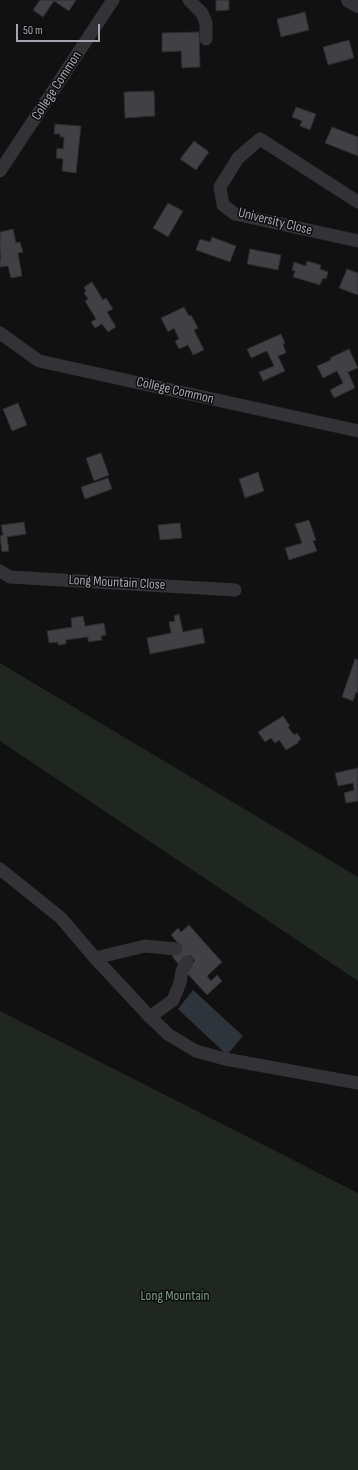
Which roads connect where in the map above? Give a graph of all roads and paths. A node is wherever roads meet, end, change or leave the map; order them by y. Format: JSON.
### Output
{"nodes":[{"id":1,"x":113,"y":0,"type":"edge"},
{"id":2,"x":189,"y":0,"type":"edge"},
{"id":3,"x":349,"y":0,"type":"edge"},
{"id":4,"x":358,"y":5,"type":"edge"},
{"id":5,"x":206,"y":39,"type":"dead end"},
{"id":6,"x":0,"y":171,"type":"edge"},
{"id":7,"x":358,"y":202,"type":"edge"},
{"id":8,"x":358,"y":241,"type":"edge"},
{"id":9,"x":0,"y":333,"type":"edge"},
{"id":10,"x":358,"y":431,"type":"edge"},
{"id":11,"x":0,"y":571,"type":"edge"},
{"id":12,"x":235,"y":590,"type":"dead end"},
{"id":13,"x":0,"y":868,"type":"edge"},
{"id":14,"x":176,"y":949,"type":"dead end"},
{"id":15,"x":95,"y":958,"type":"junction"},
{"id":16,"x":188,"y":962,"type":"dead end"},
{"id":17,"x":150,"y":1017,"type":"junction"},
{"id":18,"x":358,"y":1083,"type":"edge"}],
"edges":[{"from":1,"to":6,"type":"street","name":"College Common"},
{"from":2,"to":5,"type":"street"},
{"from":3,"to":4,"type":"street"},
{"from":7,"to":8,"type":"street","name":"University Close"},
{"from":9,"to":10,"type":"street","name":"College Common"},
{"from":11,"to":12,"type":"street","name":"Long Mountain Close"},
{"from":13,"to":15,"type":"street"},
{"from":14,"to":15,"type":"street"},
{"from":15,"to":17,"type":"street"},
{"from":16,"to":17,"type":"street"},
{"from":17,"to":18,"type":"street"}]}
